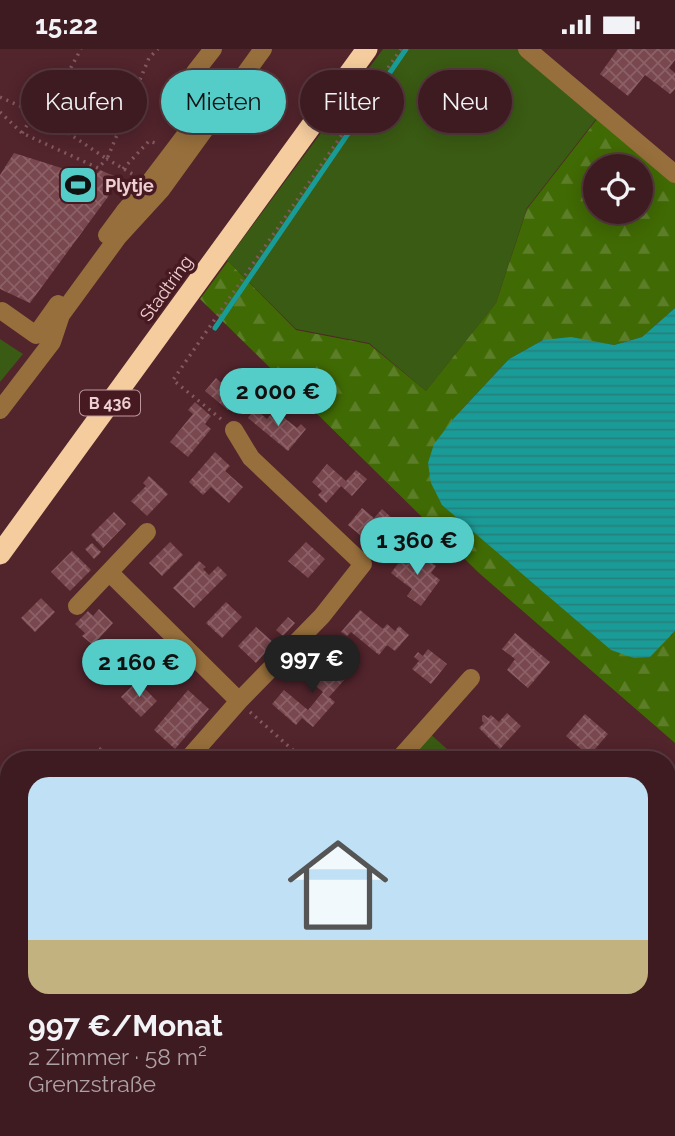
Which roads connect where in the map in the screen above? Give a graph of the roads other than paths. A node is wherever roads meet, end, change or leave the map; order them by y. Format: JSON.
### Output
{"nodes":[{"id":1,"x":213,"y":49,"type":"edge"},
{"id":2,"x":263,"y":49,"type":"edge"},
{"id":3,"x":367,"y":49,"type":"edge"},
{"id":4,"x":527,"y":49,"type":"edge"},
{"id":5,"x":197,"y":70,"type":"edge"},
{"id":6,"x":248,"y":70,"type":"edge"},
{"id":7,"x":187,"y":133,"type":"edge"},
{"id":8,"x":203,"y":133,"type":"edge"},
{"id":9,"x":675,"y":174,"type":"edge"},
{"id":10,"x":2,"y":311,"type":"edge"},
{"id":11,"x":0,"y":410,"type":"edge"},
{"id":12,"x":234,"y":430,"type":"road end"},
{"id":13,"x":147,"y":532,"type":"dead end"},
{"id":14,"x":0,"y":554,"type":"edge"},
{"id":15,"x":109,"y":572,"type":"junction"},
{"id":16,"x":76,"y":606,"type":"dead end"},
{"id":17,"x":471,"y":678,"type":"dead end"},
{"id":18,"x":239,"y":701,"type":"junction"},
{"id":19,"x":195,"y":751,"type":"edge"},
{"id":20,"x":406,"y":751,"type":"edge"}],
"edges":[{"from":1,"to":5,"type":"street"},
{"from":2,"to":6,"type":"street"},
{"from":3,"to":14,"type":"highway","name":"Stadtring","number":"B 436"},
{"from":4,"to":9,"type":"street"},
{"from":7,"to":10,"type":"street"},
{"from":8,"to":11,"type":"street"},
{"from":12,"to":18,"type":"street"},
{"from":13,"to":15,"type":"street"},
{"from":15,"to":16,"type":"street"},
{"from":15,"to":18,"type":"street"},
{"from":17,"to":20,"type":"street"},
{"from":18,"to":19,"type":"street"}]}
